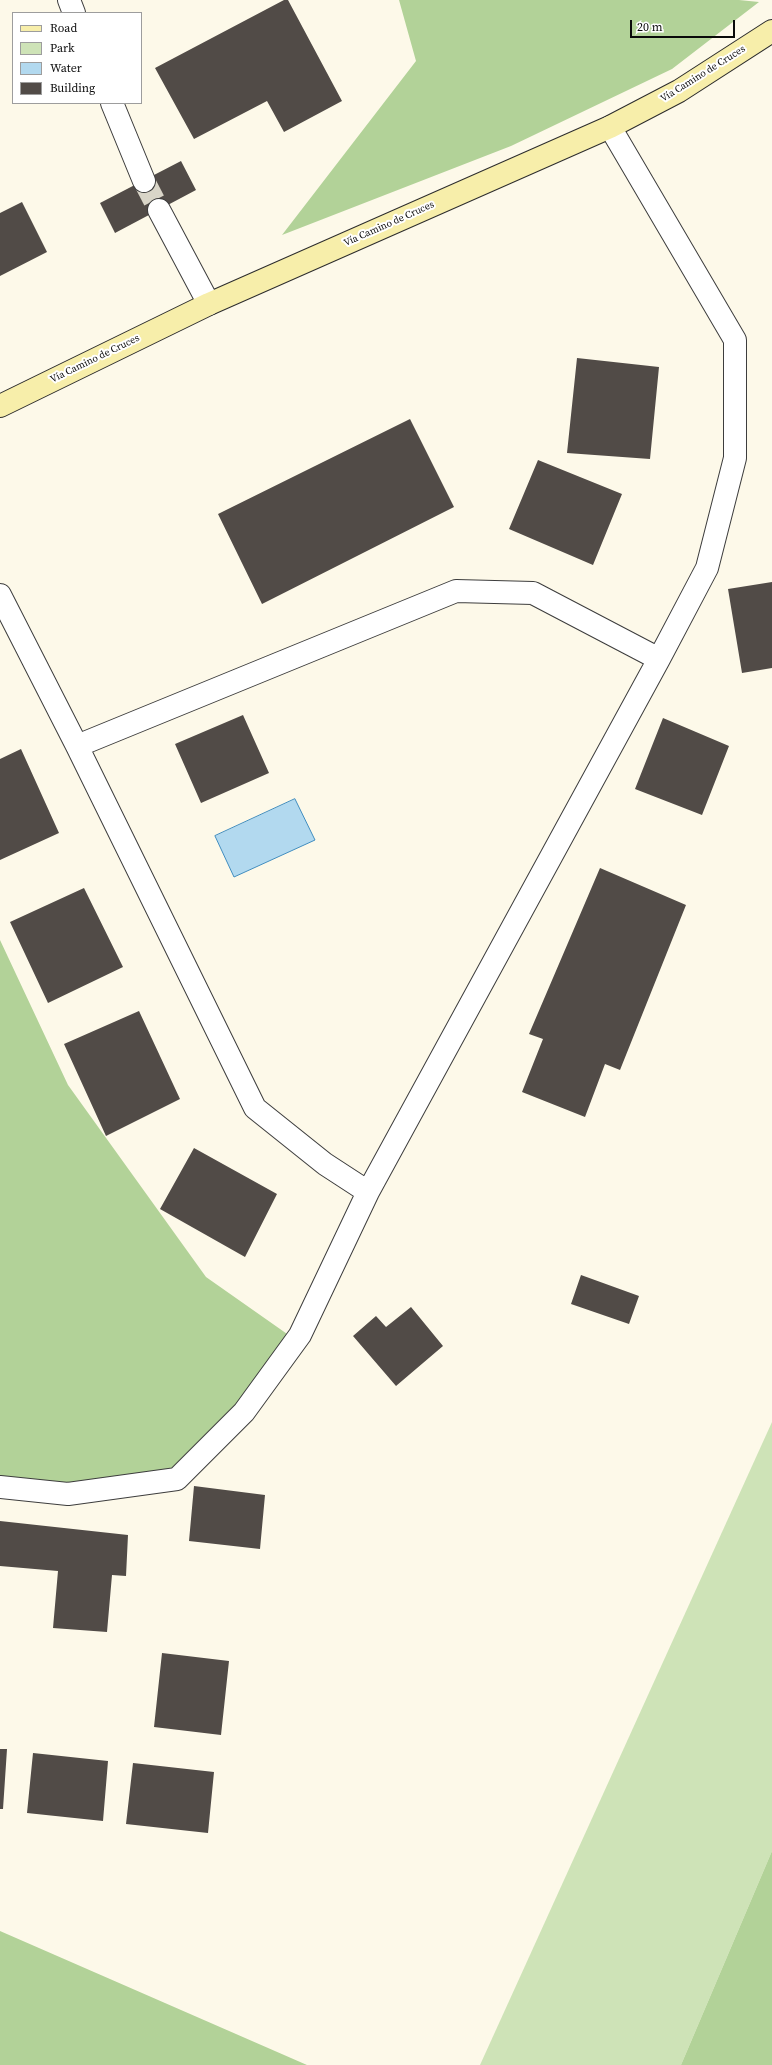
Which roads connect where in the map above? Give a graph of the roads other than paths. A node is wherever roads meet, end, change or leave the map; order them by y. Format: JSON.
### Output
{"nodes":[{"id":1,"x":69,"y":0,"type":"edge"},
{"id":2,"x":74,"y":12,"type":"edge"},
{"id":3,"x":772,"y":31,"type":"edge"},
{"id":4,"x":112,"y":104,"type":"edge"},
{"id":5,"x":610,"y":126,"type":"junction"},
{"id":6,"x":144,"y":181,"type":"tunnel mouth"},
{"id":7,"x":159,"y":210,"type":"tunnel mouth"},
{"id":8,"x":209,"y":304,"type":"junction"},
{"id":9,"x":0,"y":406,"type":"edge"},
{"id":10,"x":0,"y":595,"type":"edge"},
{"id":11,"x":659,"y":660,"type":"junction"},
{"id":12,"x":77,"y":746,"type":"junction"},
{"id":13,"x":368,"y":1192,"type":"junction"},
{"id":14,"x":0,"y":1487,"type":"edge"}],
"edges":[{"from":1,"to":2,"type":"street"},
{"from":3,"to":5,"type":"street","name":"Vía Camino de Cruces"},
{"from":4,"to":6,"type":"street"},
{"from":5,"to":8,"type":"street","name":"Vía Camino de Cruces"},
{"from":5,"to":11,"type":"street"},
{"from":7,"to":8,"type":"street"},
{"from":8,"to":9,"type":"street","name":"Vía Camino de Cruces"},
{"from":10,"to":12,"type":"street"},
{"from":11,"to":12,"type":"street"},
{"from":11,"to":13,"type":"street"},
{"from":12,"to":13,"type":"street"},
{"from":13,"to":14,"type":"street"}]}
